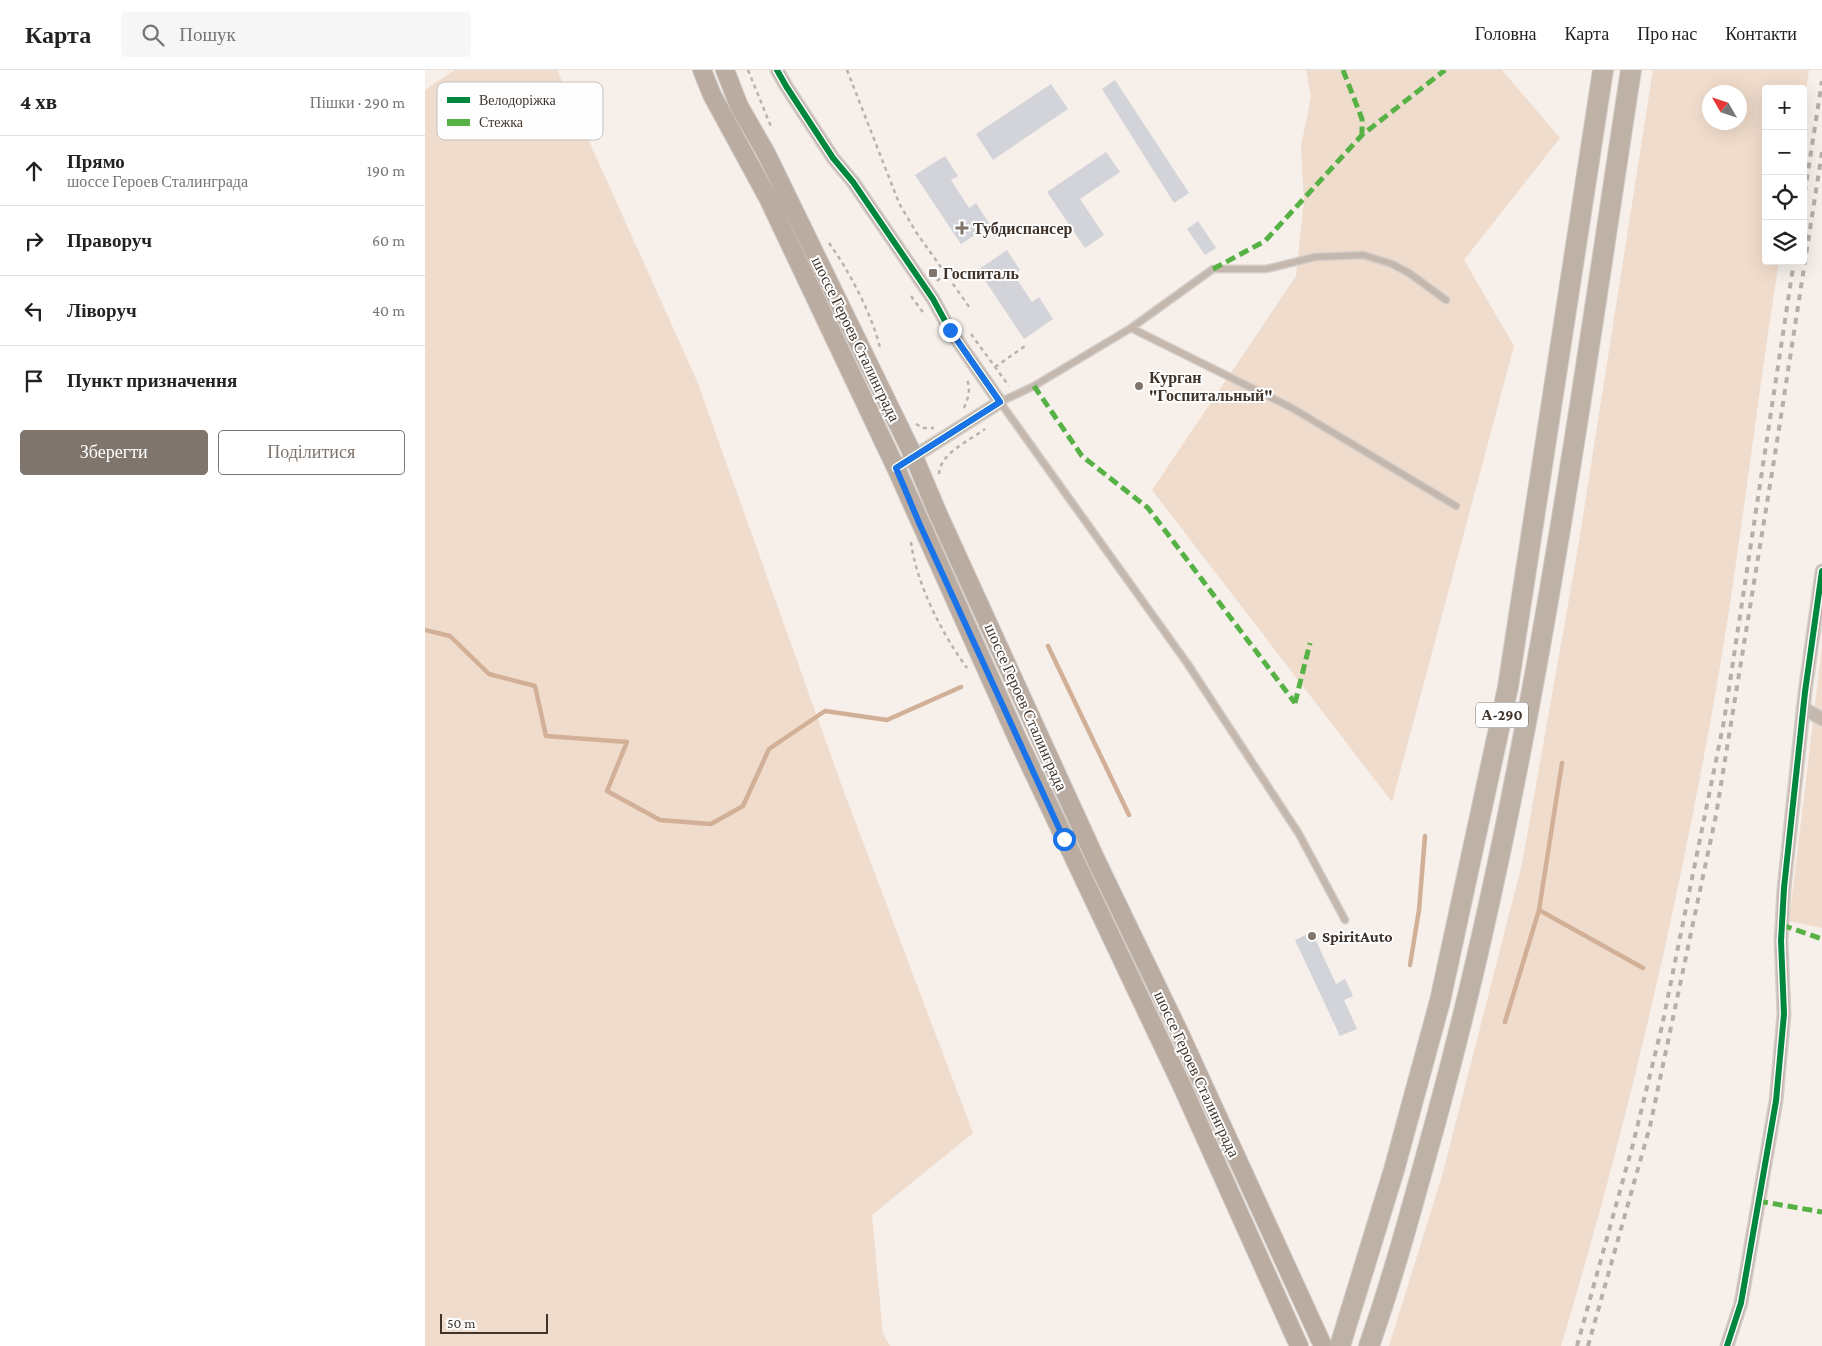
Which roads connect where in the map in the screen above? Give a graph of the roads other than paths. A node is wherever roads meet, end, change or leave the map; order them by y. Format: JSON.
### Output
{"nodes":[{"id":1,"x":702,"y":70,"type":"edge"},
{"id":2,"x":725,"y":70,"type":"edge"},
{"id":3,"x":777,"y":70,"type":"edge"},
{"id":4,"x":1603,"y":70,"type":"edge"},
{"id":5,"x":1631,"y":70,"type":"edge"},
{"id":6,"x":1446,"y":300,"type":"dead end"},
{"id":7,"x":1131,"y":328,"type":"junction"},
{"id":8,"x":1000,"y":402,"type":"junction"},
{"id":9,"x":914,"y":457,"type":"junction"},
{"id":10,"x":896,"y":468,"type":"junction"},
{"id":11,"x":1456,"y":506,"type":"dead end"},
{"id":12,"x":1822,"y":571,"type":"edge"},
{"id":13,"x":1803,"y":708,"type":"junction"},
{"id":14,"x":1822,"y":719,"type":"edge"},
{"id":15,"x":1345,"y":920,"type":"dead end"},
{"id":16,"x":1299,"y":1346,"type":"edge"},
{"id":17,"x":1323,"y":1346,"type":"edge"},
{"id":18,"x":1340,"y":1346,"type":"edge"},
{"id":19,"x":1369,"y":1346,"type":"edge"},
{"id":20,"x":1727,"y":1346,"type":"edge"}],
"edges":[{"from":1,"to":10,"type":"main road","name":"шоссе Героев Сталинграда"},
{"from":2,"to":9,"type":"main road","name":"шоссе Героев Сталинграда"},
{"from":3,"to":8,"type":"street"},
{"from":4,"to":18,"type":"highway","number":"А-290"},
{"from":5,"to":19,"type":"highway","number":"А-290"},
{"from":6,"to":7,"type":"lane"},
{"from":7,"to":8,"type":"lane"},
{"from":7,"to":11,"type":"lane"},
{"from":8,"to":9,"type":"street"},
{"from":8,"to":15,"type":"lane"},
{"from":9,"to":10,"type":"street"},
{"from":9,"to":17,"type":"main road","name":"шоссе Героев Сталинграда"},
{"from":10,"to":16,"type":"main road","name":"шоссе Героев Сталинграда"},
{"from":12,"to":13,"type":"street"},
{"from":13,"to":14,"type":"street"},
{"from":13,"to":20,"type":"street"}]}
